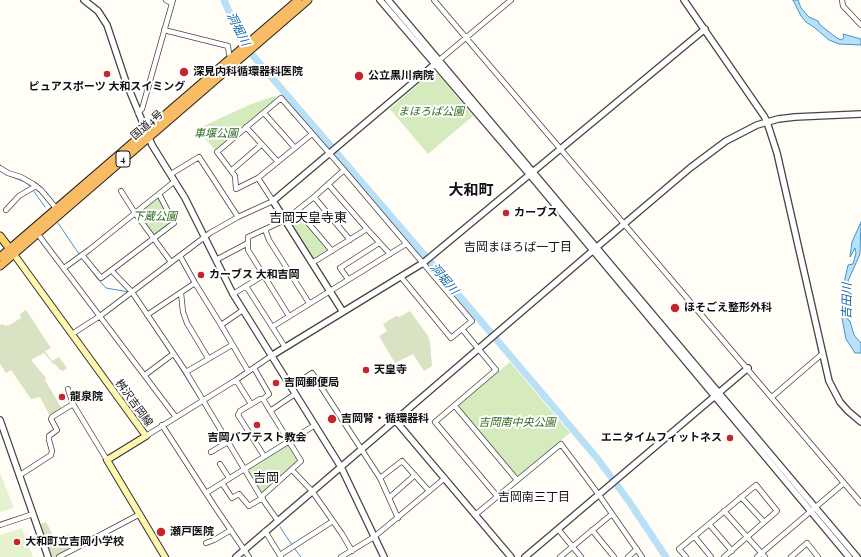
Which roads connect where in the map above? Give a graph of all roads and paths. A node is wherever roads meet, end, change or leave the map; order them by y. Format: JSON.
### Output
{"nodes":[{"id":1,"x":166,"y":0,"type":"edge"},
{"id":2,"x":298,"y":0,"type":"edge"},
{"id":3,"x":308,"y":0,"type":"edge"},
{"id":4,"x":380,"y":0,"type":"edge"},
{"id":5,"x":389,"y":0,"type":"edge"},
{"id":6,"x":434,"y":0,"type":"edge"},
{"id":7,"x":511,"y":0,"type":"edge"},
{"id":8,"x":684,"y":0,"type":"edge"},
{"id":9,"x":842,"y":0,"type":"edge"},
{"id":10,"x":87,"y":1,"type":"edge"},
{"id":11,"x":172,"y":2,"type":"edge"},
{"id":12,"x":861,"y":24,"type":"edge"},
{"id":13,"x":705,"y":29,"type":"junction"},
{"id":14,"x":164,"y":30,"type":"junction"},
{"id":15,"x":466,"y":38,"type":"junction"},
{"id":16,"x":253,"y":43,"type":"junction"},
{"id":17,"x":245,"y":50,"type":"junction"},
{"id":18,"x":232,"y":57,"type":"junction"},
{"id":19,"x":437,"y":62,"type":"junction"},
{"id":20,"x":138,"y":113,"type":"junction"},
{"id":21,"x":264,"y":113,"type":"junction"},
{"id":22,"x":861,"y":114,"type":"edge"},
{"id":23,"x":767,"y":122,"type":"junction"},
{"id":24,"x":246,"y":127,"type":"junction"},
{"id":25,"x":312,"y":134,"type":"junction"},
{"id":26,"x":147,"y":135,"type":"junction"},
{"id":27,"x":262,"y":145,"type":"junction"},
{"id":28,"x":295,"y":148,"type":"junction"},
{"id":29,"x":561,"y":149,"type":"junction"},
{"id":30,"x":329,"y":154,"type":"junction"},
{"id":31,"x":278,"y":162,"type":"junction"},
{"id":32,"x":0,"y":168,"type":"edge"},
{"id":33,"x":232,"y":170,"type":"junction"},
{"id":34,"x":344,"y":170,"type":"junction"},
{"id":35,"x":532,"y":173,"type":"junction"},
{"id":36,"x":171,"y":174,"type":"junction"},
{"id":37,"x":258,"y":178,"type":"junction"},
{"id":38,"x":175,"y":181,"type":"junction"},
{"id":39,"x":328,"y":184,"type":"junction"},
{"id":40,"x":36,"y":186,"type":"junction"},
{"id":41,"x":121,"y":191,"type":"dead end"},
{"id":42,"x":159,"y":194,"type":"junction"},
{"id":43,"x":314,"y":197,"type":"junction"},
{"id":44,"x":272,"y":201,"type":"junction"},
{"id":45,"x":56,"y":208,"type":"junction"},
{"id":46,"x":6,"y":210,"type":"dead end"},
{"id":47,"x":298,"y":211,"type":"junction"},
{"id":48,"x":135,"y":213,"type":"junction"},
{"id":49,"x":238,"y":217,"type":"junction"},
{"id":50,"x":285,"y":220,"type":"junction"},
{"id":51,"x":624,"y":224,"type":"junction"},
{"id":52,"x":266,"y":229,"type":"junction"},
{"id":53,"x":367,"y":229,"type":"junction"},
{"id":54,"x":37,"y":233,"type":"junction"},
{"id":55,"x":0,"y":236,"type":"edge"},
{"id":56,"x":205,"y":237,"type":"junction"},
{"id":57,"x":153,"y":240,"type":"junction"},
{"id":58,"x":350,"y":240,"type":"junction"},
{"id":59,"x":248,"y":243,"type":"junction"},
{"id":60,"x":379,"y":243,"type":"junction"},
{"id":61,"x":406,"y":244,"type":"junction"},
{"id":62,"x":595,"y":249,"type":"junction"},
{"id":63,"x":11,"y":251,"type":"junction"},
{"id":64,"x":332,"y":251,"type":"junction"},
{"id":65,"x":390,"y":254,"type":"junction"},
{"id":66,"x":80,"y":256,"type":"junction"},
{"id":67,"x":180,"y":256,"type":"junction"},
{"id":68,"x":0,"y":257,"type":"edge"},
{"id":69,"x":216,"y":260,"type":"junction"},
{"id":70,"x":425,"y":261,"type":"junction"},
{"id":71,"x":170,"y":262,"type":"junction"},
{"id":72,"x":312,"y":263,"type":"junction"},
{"id":73,"x":0,"y":266,"type":"edge"},
{"id":74,"x":64,"y":268,"type":"junction"},
{"id":75,"x":112,"y":271,"type":"junction"},
{"id":76,"x":264,"y":275,"type":"junction"},
{"id":77,"x":401,"y":277,"type":"junction"},
{"id":78,"x":348,"y":279,"type":"junction"},
{"id":79,"x":195,"y":283,"type":"junction"},
{"id":80,"x":246,"y":286,"type":"junction"},
{"id":81,"x":329,"y":291,"type":"junction"},
{"id":82,"x":130,"y":293,"type":"junction"},
{"id":83,"x":180,"y":293,"type":"junction"},
{"id":84,"x":233,"y":294,"type":"junction"},
{"id":85,"x":309,"y":303,"type":"junction"},
{"id":86,"x":243,"y":310,"type":"junction"},
{"id":87,"x":343,"y":312,"type":"junction"},
{"id":88,"x":147,"y":315,"type":"junction"},
{"id":89,"x":100,"y":316,"type":"junction"},
{"id":90,"x":290,"y":316,"type":"junction"},
{"id":91,"x":221,"y":325,"type":"junction"},
{"id":92,"x":272,"y":327,"type":"junction"},
{"id":93,"x":462,"y":329,"type":"junction"},
{"id":94,"x":72,"y":334,"type":"junction"},
{"id":95,"x":232,"y":345,"type":"junction"},
{"id":96,"x":285,"y":347,"type":"junction"},
{"id":97,"x":478,"y":348,"type":"junction"},
{"id":98,"x":822,"y":354,"type":"junction"},
{"id":99,"x":172,"y":355,"type":"junction"},
{"id":100,"x":271,"y":356,"type":"junction"},
{"id":101,"x":208,"y":358,"type":"junction"},
{"id":102,"x":254,"y":368,"type":"junction"},
{"id":103,"x":748,"y":368,"type":"junction"},
{"id":104,"x":248,"y":371,"type":"junction"},
{"id":105,"x":186,"y":372,"type":"junction"},
{"id":106,"x":145,"y":375,"type":"junction"},
{"id":107,"x":236,"y":380,"type":"junction"},
{"id":108,"x":291,"y":387,"type":"junction"},
{"id":109,"x":68,"y":389,"type":"dead end"},
{"id":110,"x":295,"y":394,"type":"junction"},
{"id":111,"x":717,"y":395,"type":"junction"},
{"id":112,"x":772,"y":397,"type":"junction"},
{"id":113,"x":263,"y":399,"type":"junction"},
{"id":114,"x":202,"y":400,"type":"junction"},
{"id":115,"x":73,"y":404,"type":"junction"},
{"id":116,"x":250,"y":404,"type":"junction"},
{"id":117,"x":455,"y":406,"type":"junction"},
{"id":118,"x":270,"y":411,"type":"junction"},
{"id":119,"x":175,"y":416,"type":"junction"},
{"id":120,"x":0,"y":420,"type":"edge"},
{"id":121,"x":396,"y":420,"type":"junction"},
{"id":122,"x":861,"y":422,"type":"edge"},
{"id":123,"x":162,"y":425,"type":"junction"},
{"id":124,"x":315,"y":425,"type":"junction"},
{"id":125,"x":146,"y":436,"type":"junction"},
{"id":126,"x":289,"y":440,"type":"junction"},
{"id":127,"x":226,"y":443,"type":"junction"},
{"id":128,"x":361,"y":449,"type":"junction"},
{"id":129,"x":211,"y":452,"type":"dead end"},
{"id":130,"x":264,"y":456,"type":"junction"},
{"id":131,"x":107,"y":460,"type":"junction"},
{"id":132,"x":220,"y":464,"type":"dead end"},
{"id":133,"x":341,"y":466,"type":"junction"},
{"id":134,"x":242,"y":469,"type":"junction"},
{"id":135,"x":292,"y":470,"type":"junction"},
{"id":136,"x":20,"y":475,"type":"junction"},
{"id":137,"x":415,"y":475,"type":"junction"},
{"id":138,"x":229,"y":478,"type":"junction"},
{"id":139,"x":380,"y":478,"type":"junction"},
{"id":140,"x":445,"y":478,"type":"junction"},
{"id":141,"x":517,"y":480,"type":"junction"},
{"id":142,"x":222,"y":483,"type":"junction"},
{"id":143,"x":844,"y":483,"type":"junction"},
{"id":144,"x":312,"y":490,"type":"junction"},
{"id":145,"x":428,"y":491,"type":"junction"},
{"id":146,"x":206,"y":493,"type":"junction"},
{"id":147,"x":599,"y":495,"type":"junction"},
{"id":148,"x":497,"y":496,"type":"junction"},
{"id":149,"x":390,"y":497,"type":"junction"},
{"id":150,"x":741,"y":497,"type":"junction"},
{"id":151,"x":261,"y":499,"type":"junction"},
{"id":152,"x":861,"y":503,"type":"edge"},
{"id":153,"x":813,"y":510,"type":"junction"},
{"id":154,"x":724,"y":511,"type":"junction"},
{"id":155,"x":33,"y":514,"type":"junction"},
{"id":156,"x":140,"y":514,"type":"junction"},
{"id":157,"x":612,"y":514,"type":"junction"},
{"id":158,"x":475,"y":515,"type":"junction"},
{"id":159,"x":398,"y":518,"type":"junction"},
{"id":160,"x":278,"y":521,"type":"junction"},
{"id":161,"x":333,"y":521,"type":"junction"},
{"id":162,"x":764,"y":522,"type":"junction"},
{"id":163,"x":709,"y":524,"type":"junction"},
{"id":164,"x":0,"y":525,"type":"edge"},
{"id":165,"x":558,"y":529,"type":"junction"},
{"id":166,"x":231,"y":530,"type":"junction"},
{"id":167,"x":592,"y":530,"type":"junction"},
{"id":168,"x":265,"y":532,"type":"junction"},
{"id":169,"x":694,"y":536,"type":"junction"},
{"id":170,"x":374,"y":537,"type":"junction"},
{"id":171,"x":747,"y":538,"type":"junction"},
{"id":172,"x":206,"y":543,"type":"dead end"},
{"id":173,"x":572,"y":546,"type":"junction"},
{"id":174,"x":244,"y":550,"type":"junction"},
{"id":175,"x":637,"y":550,"type":"junction"},
{"id":176,"x":732,"y":551,"type":"junction"},
{"id":177,"x":349,"y":554,"type":"edge"},
{"id":178,"x":763,"y":555,"type":"edge"},
{"id":179,"x":281,"y":556,"type":"edge"},
{"id":180,"x":48,"y":557,"type":"edge"},
{"id":181,"x":59,"y":557,"type":"edge"},
{"id":182,"x":165,"y":557,"type":"edge"},
{"id":183,"x":236,"y":557,"type":"edge"},
{"id":184,"x":249,"y":557,"type":"edge"},
{"id":185,"x":341,"y":557,"type":"edge"},
{"id":186,"x":384,"y":557,"type":"edge"},
{"id":187,"x":512,"y":557,"type":"edge"},
{"id":188,"x":525,"y":557,"type":"edge"},
{"id":189,"x":560,"y":557,"type":"edge"},
{"id":190,"x":581,"y":557,"type":"edge"},
{"id":191,"x":614,"y":557,"type":"edge"},
{"id":192,"x":628,"y":557,"type":"edge"},
{"id":193,"x":642,"y":557,"type":"edge"},
{"id":194,"x":686,"y":557,"type":"edge"},
{"id":195,"x":711,"y":557,"type":"edge"},
{"id":196,"x":724,"y":557,"type":"edge"},
{"id":197,"x":757,"y":557,"type":"edge"},
{"id":198,"x":792,"y":557,"type":"edge"},
{"id":199,"x":818,"y":557,"type":"edge"},
{"id":200,"x":849,"y":557,"type":"edge"},
{"id":201,"x":857,"y":557,"type":"edge"}],
"edges":[{"from":1,"to":11,"type":"street"},
{"from":2,"to":16,"type":"highway","name":"国道4号","number":"4"},
{"from":3,"to":16,"type":"highway","name":"国道4号","number":"4"},
{"from":4,"to":19,"type":"street"},
{"from":5,"to":19,"type":"street"},
{"from":6,"to":15,"type":"street"},
{"from":7,"to":15,"type":"street"},
{"from":8,"to":13,"type":"street"},
{"from":9,"to":12,"type":"street"},
{"from":10,"to":20,"type":"street"},
{"from":11,"to":14,"type":"street"},
{"from":13,"to":23,"type":"street"},
{"from":13,"to":29,"type":"street"},
{"from":14,"to":18,"type":"street"},
{"from":14,"to":20,"type":"street"},
{"from":15,"to":19,"type":"street"},
{"from":15,"to":29,"type":"street"},
{"from":16,"to":17,"type":"highway","name":"国道4号","number":"4"},
{"from":17,"to":18,"type":"highway","name":"国道4号","number":"4"},
{"from":17,"to":26,"type":"highway","name":"国道4号","number":"4"},
{"from":18,"to":26,"type":"highway","name":"国道4号","number":"4"},
{"from":19,"to":30,"type":"street"},
{"from":19,"to":35,"type":"street"},
{"from":20,"to":26,"type":"street"},
{"from":21,"to":24,"type":"street"},
{"from":21,"to":25,"type":"street"},
{"from":21,"to":28,"type":"street"},
{"from":22,"to":23,"type":"street"},
{"from":23,"to":51,"type":"street"},
{"from":23,"to":98,"type":"street"},
{"from":24,"to":27,"type":"street"},
{"from":24,"to":33,"type":"street"},
{"from":25,"to":28,"type":"street"},
{"from":25,"to":30,"type":"street"},
{"from":26,"to":36,"type":"street"},
{"from":26,"to":45,"type":"highway","name":"国道4号","number":"4"},
{"from":26,"to":54,"type":"highway","name":"国道4号","number":"4"},
{"from":27,"to":31,"type":"street"},
{"from":27,"to":33,"type":"street"},
{"from":28,"to":31,"type":"street"},
{"from":29,"to":35,"type":"street"},
{"from":29,"to":51,"type":"street"},
{"from":30,"to":34,"type":"street"},
{"from":30,"to":44,"type":"street"},
{"from":31,"to":37,"type":"street"},
{"from":32,"to":40,"type":"street"},
{"from":33,"to":37,"type":"street"},
{"from":34,"to":39,"type":"street"},
{"from":34,"to":61,"type":"street"},
{"from":35,"to":62,"type":"street"},
{"from":35,"to":70,"type":"street"},
{"from":36,"to":38,"type":"street"},
{"from":36,"to":49,"type":"street"},
{"from":37,"to":44,"type":"street"},
{"from":38,"to":42,"type":"street"},
{"from":38,"to":56,"type":"street"},
{"from":39,"to":43,"type":"street"},
{"from":39,"to":53,"type":"street"},
{"from":40,"to":45,"type":"street"},
{"from":40,"to":46,"type":"street"},
{"from":41,"to":48,"type":"street"},
{"from":42,"to":48,"type":"street"},
{"from":42,"to":57,"type":"street"},
{"from":43,"to":47,"type":"street"},
{"from":43,"to":58,"type":"street"},
{"from":44,"to":49,"type":"street"},
{"from":44,"to":50,"type":"street"},
{"from":45,"to":63,"type":"highway","name":"国道4号","number":"4"},
{"from":47,"to":50,"type":"street"},
{"from":47,"to":64,"type":"street"},
{"from":48,"to":57,"type":"street"},
{"from":48,"to":66,"type":"street"},
{"from":49,"to":56,"type":"street"},
{"from":50,"to":52,"type":"street"},
{"from":50,"to":72,"type":"street"},
{"from":51,"to":62,"type":"street"},
{"from":51,"to":103,"type":"street"},
{"from":52,"to":59,"type":"street"},
{"from":52,"to":85,"type":"street"},
{"from":53,"to":58,"type":"street"},
{"from":53,"to":60,"type":"street"},
{"from":54,"to":63,"type":"highway","name":"国道4号","number":"4"},
{"from":54,"to":74,"type":"street"},
{"from":55,"to":63,"type":"main road"},
{"from":56,"to":67,"type":"street"},
{"from":56,"to":69,"type":"street"},
{"from":57,"to":71,"type":"street"},
{"from":57,"to":75,"type":"street"},
{"from":58,"to":64,"type":"street"},
{"from":59,"to":69,"type":"street"},
{"from":59,"to":76,"type":"street"},
{"from":60,"to":65,"type":"street"},
{"from":60,"to":78,"type":"street"},
{"from":61,"to":65,"type":"street"},
{"from":61,"to":70,"type":"street"},
{"from":62,"to":97,"type":"street"},
{"from":62,"to":111,"type":"street"},
{"from":63,"to":68,"type":"highway","name":"国道4号","number":"4"},
{"from":63,"to":73,"type":"highway","name":"国道4号","number":"4"},
{"from":63,"to":94,"type":"main road","name":"桝沢吉岡線"},
{"from":64,"to":72,"type":"street"},
{"from":65,"to":78,"type":"street"},
{"from":66,"to":74,"type":"street"},
{"from":66,"to":75,"type":"street"},
{"from":67,"to":71,"type":"street"},
{"from":67,"to":79,"type":"street"},
{"from":69,"to":84,"type":"street"},
{"from":70,"to":77,"type":"street"},
{"from":70,"to":93,"type":"street"},
{"from":71,"to":82,"type":"street"},
{"from":72,"to":81,"type":"street"},
{"from":74,"to":89,"type":"street"},
{"from":75,"to":82,"type":"street"},
{"from":76,"to":80,"type":"street"},
{"from":76,"to":90,"type":"street"},
{"from":77,"to":87,"type":"street"},
{"from":77,"to":93,"type":"street"},
{"from":78,"to":81,"type":"street"},
{"from":79,"to":83,"type":"street"},
{"from":79,"to":91,"type":"street"},
{"from":80,"to":84,"type":"street"},
{"from":80,"to":92,"type":"street"},
{"from":81,"to":85,"type":"street"},
{"from":81,"to":87,"type":"street"},
{"from":82,"to":88,"type":"street"},
{"from":82,"to":89,"type":"street"},
{"from":83,"to":88,"type":"street"},
{"from":83,"to":101,"type":"street"},
{"from":84,"to":86,"type":"street"},
{"from":85,"to":90,"type":"street"},
{"from":86,"to":91,"type":"street"},
{"from":86,"to":100,"type":"street"},
{"from":87,"to":96,"type":"street"},
{"from":88,"to":99,"type":"street"},
{"from":89,"to":94,"type":"street"},
{"from":89,"to":106,"type":"street"},
{"from":90,"to":92,"type":"street"},
{"from":91,"to":95,"type":"street"},
{"from":92,"to":96,"type":"street"},
{"from":93,"to":97,"type":"street"},
{"from":94,"to":125,"type":"main road","name":"桝沢吉岡線"},
{"from":95,"to":101,"type":"street"},
{"from":95,"to":104,"type":"street"},
{"from":96,"to":100,"type":"street"},
{"from":97,"to":117,"type":"street"},
{"from":97,"to":121,"type":"street"},
{"from":98,"to":112,"type":"street"},
{"from":98,"to":122,"type":"street"},
{"from":99,"to":105,"type":"street"},
{"from":99,"to":106,"type":"street"},
{"from":100,"to":102,"type":"street"},
{"from":100,"to":108,"type":"street"},
{"from":101,"to":105,"type":"street"},
{"from":102,"to":104,"type":"street"},
{"from":102,"to":113,"type":"street"},
{"from":103,"to":111,"type":"street"},
{"from":103,"to":112,"type":"street"},
{"from":104,"to":107,"type":"street"},
{"from":105,"to":114,"type":"street"},
{"from":106,"to":119,"type":"street"},
{"from":107,"to":114,"type":"street"},
{"from":107,"to":116,"type":"street"},
{"from":108,"to":110,"type":"street"},
{"from":108,"to":128,"type":"street"},
{"from":109,"to":115,"type":"street"},
{"from":110,"to":118,"type":"street"},
{"from":110,"to":124,"type":"street"},
{"from":111,"to":147,"type":"street"},
{"from":111,"to":153,"type":"street"},
{"from":112,"to":143,"type":"street"},
{"from":113,"to":116,"type":"street"},
{"from":113,"to":118,"type":"street"},
{"from":114,"to":119,"type":"street"},
{"from":114,"to":127,"type":"street"},
{"from":115,"to":131,"type":"street"},
{"from":115,"to":136,"type":"street"},
{"from":116,"to":130,"type":"street"},
{"from":117,"to":141,"type":"street"},
{"from":117,"to":148,"type":"street"},
{"from":118,"to":126,"type":"street"},
{"from":119,"to":123,"type":"street"},
{"from":120,"to":136,"type":"street"},
{"from":121,"to":128,"type":"street"},
{"from":121,"to":140,"type":"street"},
{"from":123,"to":125,"type":"street"},
{"from":123,"to":146,"type":"street"},
{"from":124,"to":126,"type":"street"},
{"from":124,"to":133,"type":"street"},
{"from":125,"to":131,"type":"main road","name":"桝沢吉岡線"},
{"from":126,"to":130,"type":"street"},
{"from":126,"to":135,"type":"street"},
{"from":127,"to":129,"type":"street"},
{"from":127,"to":134,"type":"street"},
{"from":128,"to":133,"type":"street"},
{"from":128,"to":139,"type":"street"},
{"from":130,"to":134,"type":"street"},
{"from":131,"to":156,"type":"main road"},
{"from":132,"to":138,"type":"street"},
{"from":133,"to":144,"type":"street"},
{"from":133,"to":170,"type":"street"},
{"from":134,"to":138,"type":"street"},
{"from":134,"to":151,"type":"street"},
{"from":135,"to":144,"type":"street"},
{"from":135,"to":151,"type":"street"},
{"from":136,"to":155,"type":"street"},
{"from":137,"to":139,"type":"street"},
{"from":137,"to":145,"type":"street"},
{"from":137,"to":149,"type":"street"},
{"from":138,"to":142,"type":"street"},
{"from":139,"to":149,"type":"street"},
{"from":140,"to":145,"type":"street"},
{"from":140,"to":158,"type":"street"},
{"from":141,"to":147,"type":"street"},
{"from":141,"to":148,"type":"street"},
{"from":142,"to":146,"type":"street"},
{"from":142,"to":151,"type":"street"},
{"from":143,"to":152,"type":"street"},
{"from":143,"to":153,"type":"street"},
{"from":144,"to":160,"type":"street"},
{"from":144,"to":161,"type":"street"},
{"from":145,"to":159,"type":"street"},
{"from":146,"to":166,"type":"street"},
{"from":147,"to":157,"type":"street"},
{"from":147,"to":165,"type":"street"},
{"from":148,"to":158,"type":"street"},
{"from":149,"to":159,"type":"street"},
{"from":150,"to":154,"type":"street"},
{"from":150,"to":162,"type":"street"},
{"from":150,"to":162,"type":"street"},
{"from":151,"to":160,"type":"street"},
{"from":153,"to":178,"type":"street"},
{"from":153,"to":200,"type":"street"},
{"from":153,"to":201,"type":"street"},
{"from":154,"to":163,"type":"street"},
{"from":154,"to":171,"type":"street"},
{"from":155,"to":164,"type":"street"},
{"from":155,"to":180,"type":"street"},
{"from":156,"to":181,"type":"street"},
{"from":156,"to":182,"type":"main road"},
{"from":157,"to":167,"type":"street"},
{"from":157,"to":175,"type":"street"},
{"from":158,"to":187,"type":"street"},
{"from":159,"to":170,"type":"street"},
{"from":160,"to":168,"type":"street"},
{"from":161,"to":177,"type":"street"},
{"from":161,"to":179,"type":"street"},
{"from":162,"to":171,"type":"street"},
{"from":163,"to":169,"type":"street"},
{"from":163,"to":176,"type":"street"},
{"from":165,"to":173,"type":"street"},
{"from":165,"to":188,"type":"street"},
{"from":166,"to":172,"type":"street"},
{"from":166,"to":174,"type":"street"},
{"from":167,"to":173,"type":"street"},
{"from":167,"to":191,"type":"street"},
{"from":168,"to":174,"type":"street"},
{"from":168,"to":179,"type":"street"},
{"from":169,"to":194,"type":"street"},
{"from":169,"to":195,"type":"street"},
{"from":170,"to":177,"type":"street"},
{"from":170,"to":186,"type":"street"},
{"from":171,"to":176,"type":"street"},
{"from":171,"to":178,"type":"street"},
{"from":173,"to":189,"type":"street"},
{"from":173,"to":190,"type":"street"},
{"from":174,"to":183,"type":"street"},
{"from":174,"to":184,"type":"street"},
{"from":175,"to":192,"type":"street"},
{"from":175,"to":193,"type":"street"},
{"from":176,"to":196,"type":"street"},
{"from":177,"to":185,"type":"street"},
{"from":178,"to":197,"type":"street"},
{"from":198,"to":199,"type":"street"}]}
